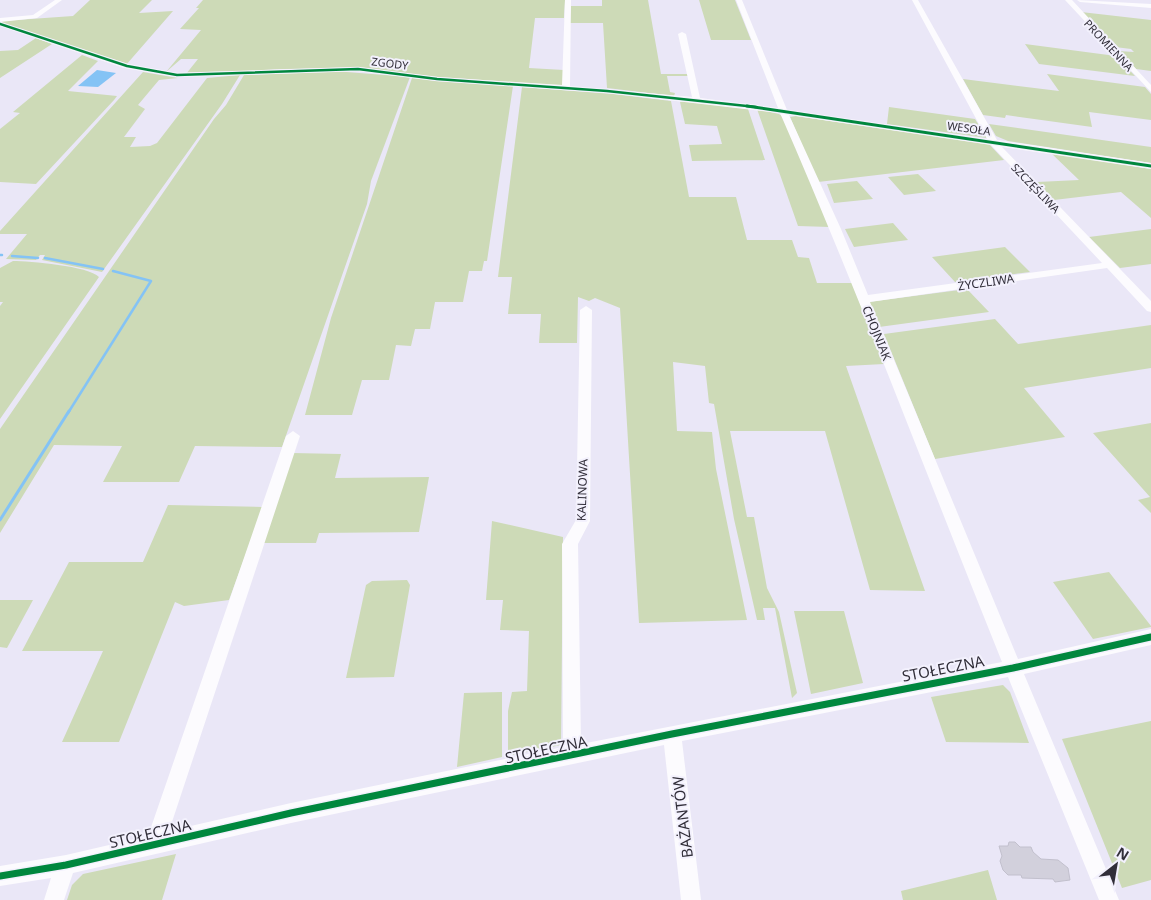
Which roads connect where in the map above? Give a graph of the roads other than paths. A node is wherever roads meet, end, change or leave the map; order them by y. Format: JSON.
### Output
{"nodes":[{"id":1,"x":59,"y":0,"type":"edge"},
{"id":2,"x":568,"y":0,"type":"edge"},
{"id":3,"x":739,"y":0,"type":"edge"},
{"id":4,"x":915,"y":0,"type":"edge"},
{"id":5,"x":1068,"y":0,"type":"edge"},
{"id":6,"x":1080,"y":0,"type":"edge"},
{"id":7,"x":1151,"y":6,"type":"edge"},
{"id":8,"x":0,"y":20,"type":"edge"},
{"id":9,"x":0,"y":24,"type":"edge"},
{"id":10,"x":682,"y":34,"type":"dead end"},
{"id":11,"x":566,"y":89,"type":"junction"},
{"id":12,"x":1151,"y":90,"type":"edge"},
{"id":13,"x":696,"y":99,"type":"junction"},
{"id":14,"x":784,"y":112,"type":"junction"},
{"id":15,"x":993,"y":142,"type":"junction"},
{"id":16,"x":1151,"y":166,"type":"edge"},
{"id":17,"x":1109,"y":265,"type":"junction"},
{"id":18,"x":863,"y":299,"type":"junction"},
{"id":19,"x":1151,"y":308,"type":"edge"},
{"id":20,"x":586,"y":310,"type":"dead end"},
{"id":21,"x":294,"y":436,"type":"dead end"},
{"id":22,"x":1151,"y":637,"type":"edge"},
{"id":23,"x":1013,"y":668,"type":"junction"},
{"id":24,"x":672,"y":734,"type":"junction"},
{"id":25,"x":572,"y":756,"type":"junction"},
{"id":26,"x":155,"y":844,"type":"junction"},
{"id":27,"x":66,"y":865,"type":"junction"},
{"id":28,"x":0,"y":876,"type":"edge"},
{"id":29,"x":54,"y":900,"type":"edge"},
{"id":30,"x":691,"y":900,"type":"edge"},
{"id":31,"x":1110,"y":900,"type":"edge"}],
"edges":[{"from":1,"to":8,"type":"street"},
{"from":2,"to":11,"type":"street"},
{"from":3,"to":14,"type":"street","name":"CHOJNIAK"},
{"from":4,"to":15,"type":"street","name":"SZCZĘŚLIWA"},
{"from":5,"to":12,"type":"street","name":"PROMIENNA"},
{"from":6,"to":7,"type":"street"},
{"from":9,"to":11,"type":"street","name":"ZGODY"},
{"from":10,"to":13,"type":"street"},
{"from":11,"to":13,"type":"street","name":"ZGODY"},
{"from":13,"to":14,"type":"street","name":"ZGODY"},
{"from":14,"to":15,"type":"street","name":"WESOŁA"},
{"from":14,"to":18,"type":"street","name":"CHOJNIAK"},
{"from":15,"to":16,"type":"street","name":"WESOŁA"},
{"from":15,"to":17,"type":"street","name":"SZCZĘŚLIWA"},
{"from":17,"to":18,"type":"street","name":"ŻYCZLIWA"},
{"from":17,"to":19,"type":"street","name":"SZCZĘŚLIWA"},
{"from":18,"to":23,"type":"street","name":"CHOJNIAK"},
{"from":20,"to":25,"type":"street","name":"KALINOWA"},
{"from":21,"to":26,"type":"street"},
{"from":22,"to":23,"type":"street","name":"STOŁECZNA"},
{"from":23,"to":24,"type":"street","name":"STOŁECZNA"},
{"from":23,"to":31,"type":"street","name":"CHOJNIAK"},
{"from":24,"to":25,"type":"street","name":"STOŁECZNA"},
{"from":24,"to":30,"type":"street","name":"BAŻANTÓW"},
{"from":25,"to":26,"type":"street","name":"STOŁECZNA"},
{"from":26,"to":27,"type":"street","name":"STOŁECZNA"},
{"from":27,"to":28,"type":"street","name":"STOŁECZNA"},
{"from":27,"to":29,"type":"street"}]}
